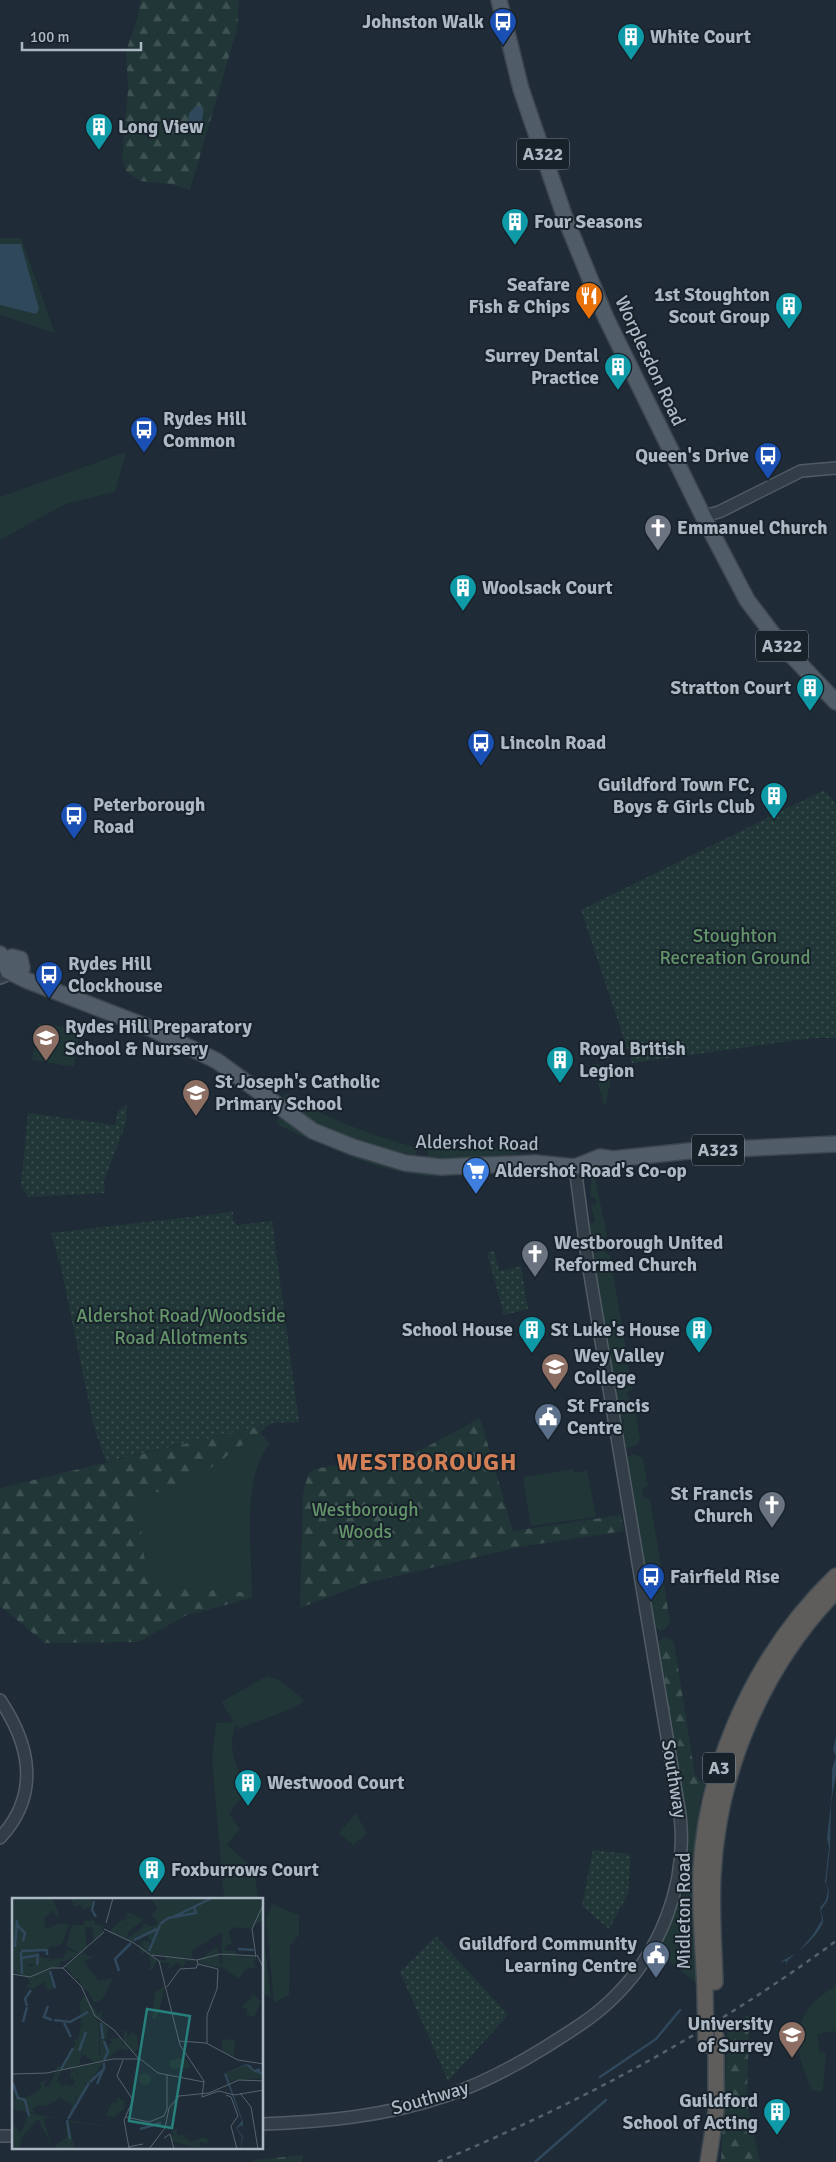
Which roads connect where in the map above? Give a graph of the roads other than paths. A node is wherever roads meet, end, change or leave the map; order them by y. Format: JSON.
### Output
{"nodes":[{"id":1,"x":500,"y":0,"type":"edge"},
{"id":2,"x":836,"y":468,"type":"edge"},
{"id":3,"x":702,"y":516,"type":"junction"},
{"id":4,"x":836,"y":702,"type":"edge"},
{"id":5,"x":0,"y":947,"type":"edge"},
{"id":6,"x":8,"y":967,"type":"edge"},
{"id":7,"x":836,"y":1144,"type":"edge"},
{"id":8,"x":575,"y":1167,"type":"junction"},
{"id":9,"x":836,"y":1576,"type":"edge"},
{"id":10,"x":836,"y":1591,"type":"edge"},
{"id":11,"x":0,"y":1700,"type":"edge"},
{"id":12,"x":0,"y":1838,"type":"edge"},
{"id":13,"x":710,"y":1993,"type":"junction"},
{"id":14,"x":711,"y":2042,"type":"junction"},
{"id":15,"x":717,"y":2065,"type":"junction"},
{"id":16,"x":264,"y":2124,"type":"edge"},
{"id":17,"x":697,"y":2162,"type":"edge"},
{"id":18,"x":708,"y":2162,"type":"edge"},
{"id":19,"x":717,"y":2162,"type":"edge"}],
"edges":[{"from":1,"to":3,"type":"main road","name":"Worplesdon Road","number":"A322"},
{"from":2,"to":3,"type":"street"},
{"from":3,"to":4,"type":"main road","name":"Worplesdon Road","number":"A322"},
{"from":5,"to":6,"type":"main road","name":"Aldershot Road","number":"A323"},
{"from":6,"to":8,"type":"main road","name":"Aldershot Road","number":"A323"},
{"from":7,"to":8,"type":"main road","name":"Aldershot Road","number":"A323"},
{"from":8,"to":16,"type":"street","name":"Southway"},
{"from":9,"to":13,"type":"highway","name":"Midleton Road","number":"A3"},
{"from":10,"to":13,"type":"highway","name":"Midleton Road","number":"A3"},
{"from":11,"to":12,"type":"street"},
{"from":13,"to":14,"type":"highway","name":"Midleton Road","number":"A3"},
{"from":14,"to":15,"type":"highway","name":"Midleton Road","number":"A3"},
{"from":14,"to":17,"type":"highway","name":"Midleton Road","number":"A3"},
{"from":15,"to":18,"type":"highway","name":"Midleton Road","number":"A3"},
{"from":15,"to":19,"type":"highway"}]}
